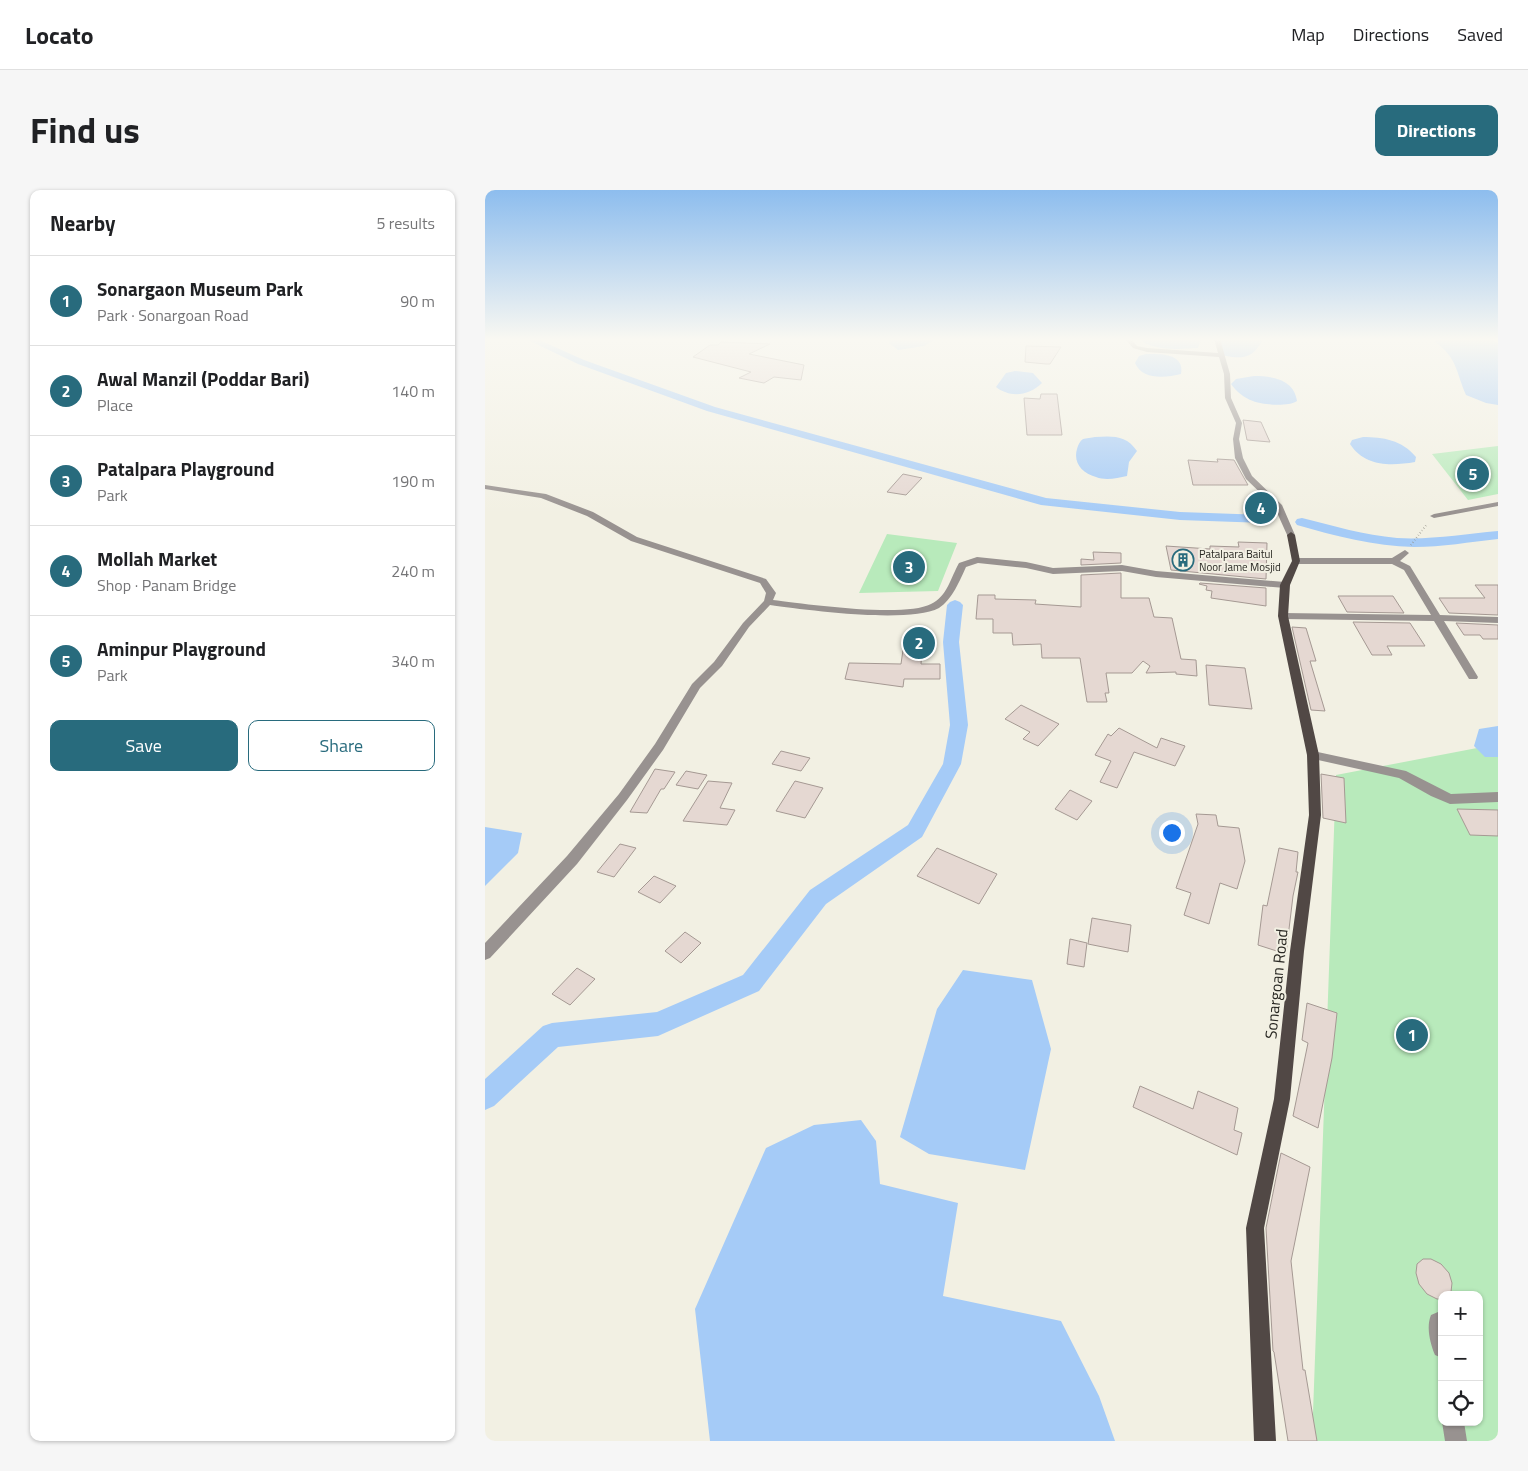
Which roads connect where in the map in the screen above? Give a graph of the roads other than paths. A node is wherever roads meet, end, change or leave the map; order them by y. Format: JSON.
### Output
{"nodes":[{"id":1,"x":1228,"y":397,"type":"edge"},
{"id":2,"x":485,"y":487,"type":"edge"},
{"id":3,"x":1498,"y":504,"type":"edge"},
{"id":4,"x":1434,"y":516,"type":"road end"},
{"id":5,"x":1291,"y":535,"type":"joint"},
{"id":6,"x":1405,"y":553,"type":"road end"},
{"id":7,"x":1296,"y":561,"type":"junction"},
{"id":8,"x":1394,"y":561,"type":"junction"},
{"id":9,"x":1285,"y":586,"type":"junction"},
{"id":10,"x":768,"y":602,"type":"junction"},
{"id":11,"x":1283,"y":616,"type":"junction"},
{"id":12,"x":1435,"y":617,"type":"junction"},
{"id":13,"x":1498,"y":620,"type":"edge"},
{"id":14,"x":1473,"y":677,"type":"dead end"},
{"id":15,"x":1313,"y":755,"type":"junction"},
{"id":16,"x":1498,"y":798,"type":"edge"},
{"id":17,"x":485,"y":953,"type":"edge"},
{"id":18,"x":1454,"y":1426,"type":"edge"},
{"id":19,"x":1265,"y":1441,"type":"edge"},
{"id":20,"x":1456,"y":1441,"type":"edge"}],
"edges":[{"from":1,"to":5,"type":"street"},
{"from":2,"to":10,"type":"street"},
{"from":3,"to":4,"type":"street"},
{"from":5,"to":7,"type":"main road"},
{"from":6,"to":8,"type":"street"},
{"from":7,"to":8,"type":"street"},
{"from":7,"to":9,"type":"main road","name":"Sonargoan Road"},
{"from":8,"to":12,"type":"street"},
{"from":9,"to":10,"type":"street"},
{"from":9,"to":11,"type":"main road","name":"Sonargoan Road"},
{"from":10,"to":17,"type":"street"},
{"from":11,"to":12,"type":"street"},
{"from":11,"to":15,"type":"main road","name":"Sonargoan Road"},
{"from":12,"to":13,"type":"street"},
{"from":12,"to":14,"type":"street"},
{"from":15,"to":16,"type":"street"},
{"from":15,"to":19,"type":"main road","name":"Sonargoan Road"},
{"from":18,"to":20,"type":"street"}]}
